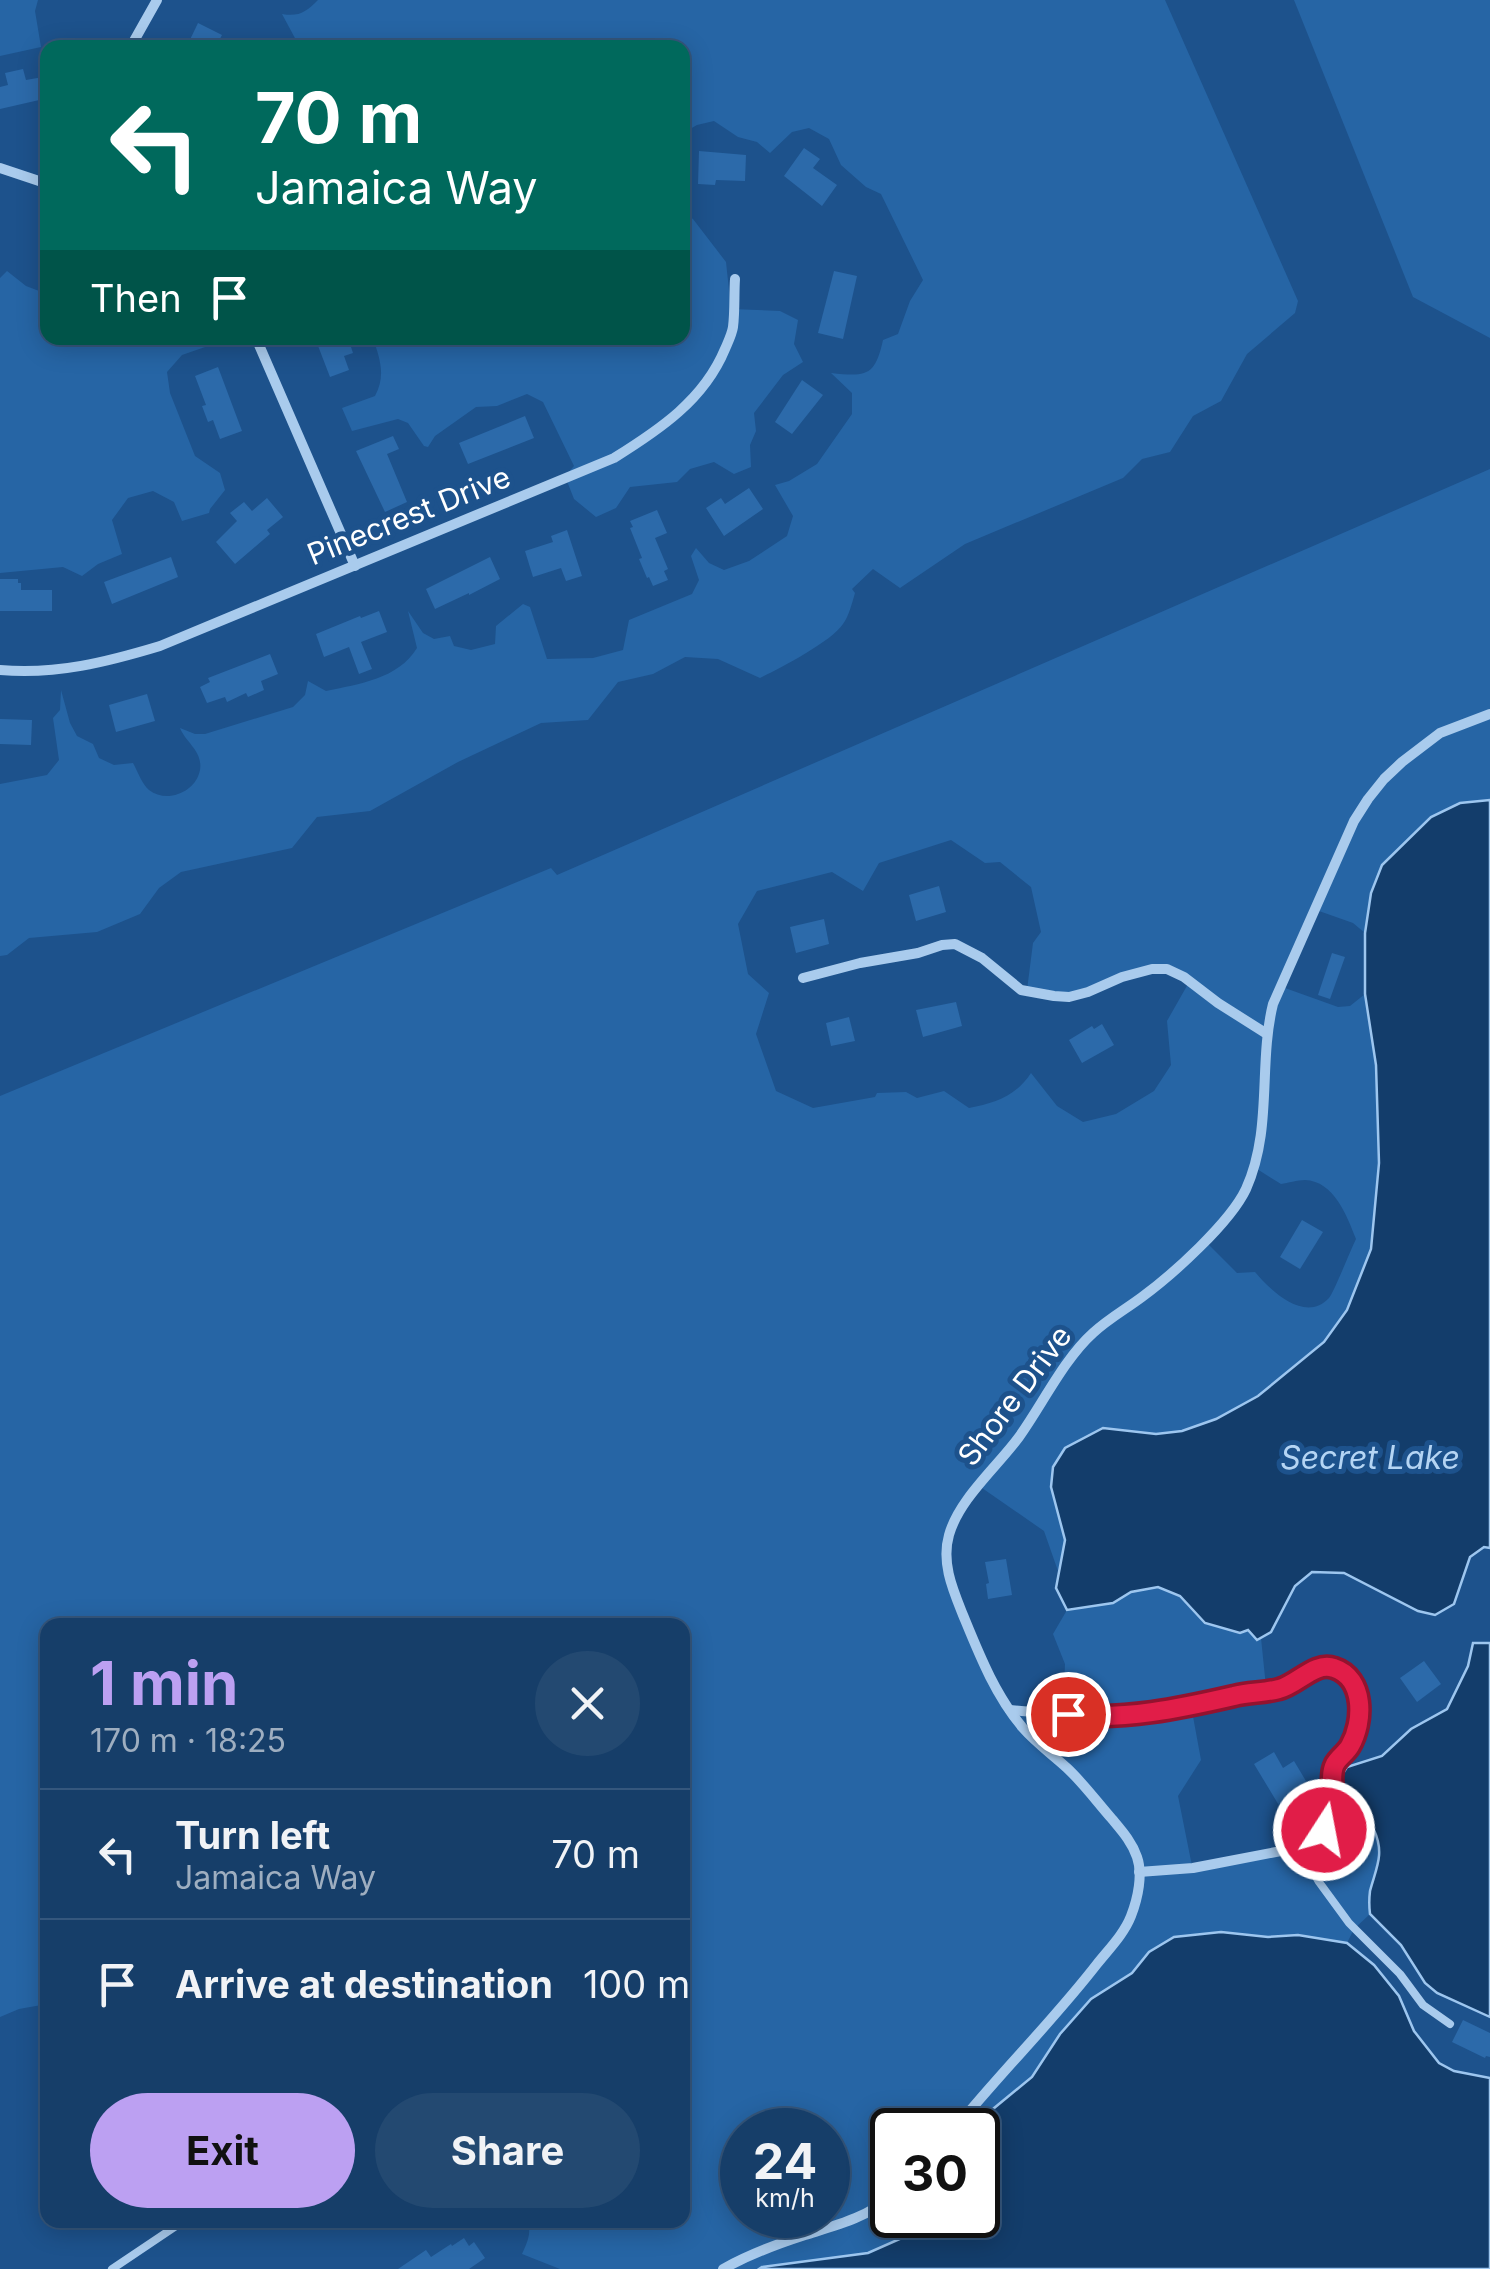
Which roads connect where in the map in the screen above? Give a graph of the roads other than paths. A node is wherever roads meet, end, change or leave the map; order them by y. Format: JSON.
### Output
{"nodes":[{"id":1,"x":157,"y":0,"type":"edge"},
{"id":2,"x":134,"y":40,"type":"edge"},
{"id":3,"x":0,"y":168,"type":"edge"},
{"id":4,"x":40,"y":181,"type":"edge"},
{"id":5,"x":735,"y":279,"type":"dead end"},
{"id":6,"x":259,"y":345,"type":"edge"},
{"id":7,"x":354,"y":566,"type":"junction"},
{"id":8,"x":0,"y":670,"type":"edge"},
{"id":9,"x":1490,"y":714,"type":"edge"},
{"id":10,"x":803,"y":978,"type":"dead end"},
{"id":11,"x":1267,"y":1034,"type":"junction"},
{"id":12,"x":1010,"y":1710,"type":"junction"},
{"id":13,"x":1299,"y":1848,"type":"junction"},
{"id":14,"x":1139,"y":1872,"type":"junction"},
{"id":15,"x":1450,"y":2024,"type":"dead end"},
{"id":16,"x":972,"y":2108,"type":"edge"},
{"id":17,"x":870,"y":2212,"type":"edge"},
{"id":18,"x":172,"y":2228,"type":"edge"},
{"id":19,"x":112,"y":2269,"type":"edge"},
{"id":20,"x":723,"y":2269,"type":"edge"}],
"edges":[{"from":1,"to":2,"type":"street"},
{"from":3,"to":4,"type":"street"},
{"from":5,"to":7,"type":"street","name":"Pinecrest Drive"},
{"from":6,"to":7,"type":"street"},
{"from":7,"to":8,"type":"street","name":"Pinecrest Drive"},
{"from":9,"to":11,"type":"street","name":"Shore Drive"},
{"from":10,"to":11,"type":"street"},
{"from":11,"to":12,"type":"street","name":"Shore Drive"},
{"from":12,"to":13,"type":"street"},
{"from":12,"to":14,"type":"street","name":"Shore Drive"},
{"from":13,"to":14,"type":"street"},
{"from":13,"to":15,"type":"lane"},
{"from":14,"to":16,"type":"street"},
{"from":17,"to":20,"type":"street"},
{"from":18,"to":19,"type":"lane"}]}
